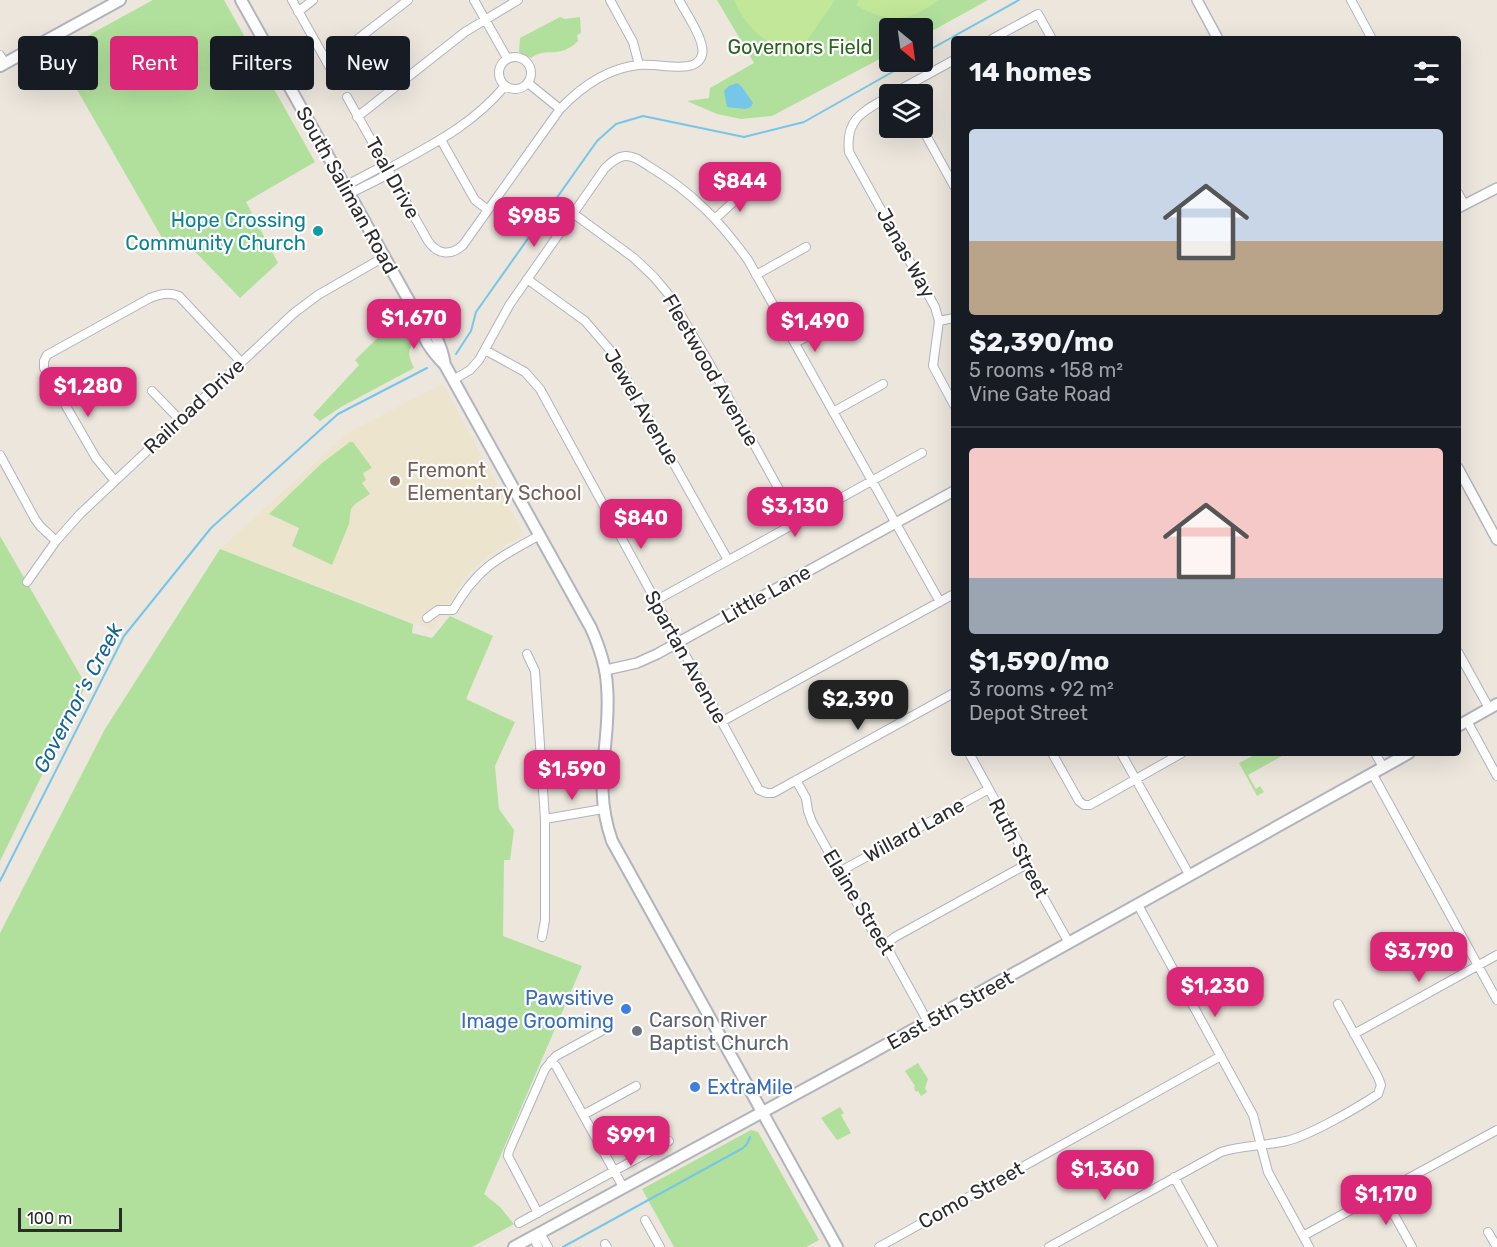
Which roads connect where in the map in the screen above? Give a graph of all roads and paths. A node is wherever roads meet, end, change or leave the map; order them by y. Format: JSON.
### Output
{"nodes":[{"id":1,"x":120,"y":0,"type":"edge"},
{"id":2,"x":242,"y":0,"type":"edge"},
{"id":3,"x":292,"y":0,"type":"edge"},
{"id":4,"x":313,"y":0,"type":"edge"},
{"id":5,"x":408,"y":0,"type":"edge"},
{"id":6,"x":474,"y":0,"type":"edge"},
{"id":7,"x":518,"y":0,"type":"edge"},
{"id":8,"x":610,"y":0,"type":"edge"},
{"id":9,"x":679,"y":0,"type":"edge"},
{"id":10,"x":1197,"y":0,"type":"edge"},
{"id":11,"x":1351,"y":0,"type":"edge"},
{"id":12,"x":298,"y":12,"type":"junction"},
{"id":13,"x":485,"y":18,"type":"junction"},
{"id":14,"x":362,"y":36,"type":"edge"},
{"id":15,"x":998,"y":36,"type":"edge"},
{"id":16,"x":1050,"y":36,"type":"edge"},
{"id":17,"x":1216,"y":36,"type":"edge"},
{"id":18,"x":1370,"y":36,"type":"edge"},
{"id":19,"x":507,"y":58,"type":"junction"},
{"id":20,"x":2,"y":61,"type":"edge"},
{"id":21,"x":326,"y":61,"type":"edge"},
{"id":22,"x":951,"y":62,"type":"edge"},
{"id":23,"x":639,"y":64,"type":"junction"},
{"id":24,"x":528,"y":83,"type":"junction"},
{"id":25,"x":915,"y":84,"type":"edge"},
{"id":26,"x":506,"y":86,"type":"junction"},
{"id":27,"x":347,"y":97,"type":"dead end"},
{"id":28,"x":879,"y":102,"type":"edge"},
{"id":29,"x":560,"y":109,"type":"junction"},
{"id":30,"x":357,"y":117,"type":"junction"},
{"id":31,"x":928,"y":138,"type":"edge"},
{"id":32,"x":441,"y":140,"type":"junction"},
{"id":33,"x":388,"y":169,"type":"junction"},
{"id":34,"x":368,"y":174,"type":"junction"},
{"id":35,"x":951,"y":181,"type":"edge"},
{"id":36,"x":372,"y":182,"type":"junction"},
{"id":37,"x":1497,"y":188,"type":"edge"},
{"id":38,"x":747,"y":189,"type":"dead end"},
{"id":39,"x":347,"y":190,"type":"junction"},
{"id":40,"x":1461,"y":206,"type":"edge"},
{"id":41,"x":488,"y":210,"type":"junction"},
{"id":42,"x":574,"y":214,"type":"junction"},
{"id":43,"x":715,"y":219,"type":"junction"},
{"id":44,"x":806,"y":247,"type":"dead end"},
{"id":45,"x":384,"y":258,"type":"junction"},
{"id":46,"x":756,"y":274,"type":"junction"},
{"id":47,"x":527,"y":279,"type":"junction"},
{"id":48,"x":845,"y":316,"type":"dead end"},
{"id":49,"x":951,"y":319,"type":"edge"},
{"id":50,"x":939,"y":321,"type":"junction"},
{"id":51,"x":795,"y":343,"type":"junction"},
{"id":52,"x":485,"y":350,"type":"junction"},
{"id":53,"x":241,"y":362,"type":"junction"},
{"id":54,"x":453,"y":380,"type":"junction"},
{"id":55,"x":883,"y":384,"type":"dead end"},
{"id":56,"x":152,"y":391,"type":"dead end"},
{"id":57,"x":951,"y":399,"type":"edge"},
{"id":58,"x":833,"y":412,"type":"junction"},
{"id":59,"x":180,"y":420,"type":"junction"},
{"id":60,"x":922,"y":453,"type":"dead end"},
{"id":61,"x":0,"y":455,"type":"edge"},
{"id":62,"x":1461,"y":474,"type":"edge"},
{"id":63,"x":115,"y":481,"type":"junction"},
{"id":64,"x":872,"y":481,"type":"junction"},
{"id":65,"x":951,"y":493,"type":"edge"},
{"id":66,"x":798,"y":522,"type":"junction"},
{"id":67,"x":896,"y":523,"type":"junction"},
{"id":68,"x":540,"y":535,"type":"junction"},
{"id":69,"x":1497,"y":540,"type":"edge"},
{"id":70,"x":56,"y":541,"type":"junction"},
{"id":71,"x":728,"y":560,"type":"junction"},
{"id":72,"x":27,"y":582,"type":"dead end"},
{"id":73,"x":951,"y":596,"type":"edge"},
{"id":74,"x":655,"y":601,"type":"junction"},
{"id":75,"x":940,"y":602,"type":"junction"},
{"id":76,"x":427,"y":618,"type":"dead end"},
{"id":77,"x":678,"y":643,"type":"junction"},
{"id":78,"x":527,"y":654,"type":"dead end"},
{"id":79,"x":1461,"y":657,"type":"edge"},
{"id":80,"x":606,"y":670,"type":"junction"},
{"id":81,"x":951,"y":695,"type":"edge"},
{"id":82,"x":1493,"y":706,"type":"edge"},
{"id":83,"x":721,"y":722,"type":"junction"},
{"id":84,"x":1462,"y":723,"type":"edge"},
{"id":85,"x":971,"y":756,"type":"edge"},
{"id":86,"x":1054,"y":756,"type":"edge"},
{"id":87,"x":1123,"y":756,"type":"edge"},
{"id":88,"x":1177,"y":756,"type":"edge"},
{"id":89,"x":1377,"y":756,"type":"edge"},
{"id":90,"x":1403,"y":756,"type":"edge"},
{"id":91,"x":1383,"y":767,"type":"junction"},
{"id":92,"x":1372,"y":773,"type":"junction"},
{"id":93,"x":1497,"y":776,"type":"edge"},
{"id":94,"x":1136,"y":779,"type":"junction"},
{"id":95,"x":796,"y":780,"type":"junction"},
{"id":96,"x":989,"y":789,"type":"junction"},
{"id":97,"x":603,"y":809,"type":"junction"},
{"id":98,"x":545,"y":819,"type":"junction"},
{"id":99,"x":1027,"y":864,"type":"junction"},
{"id":100,"x":839,"y":872,"type":"junction"},
{"id":101,"x":1190,"y":876,"type":"junction"},
{"id":102,"x":1138,"y":905,"type":"junction"},
{"id":103,"x":542,"y":937,"type":"dead end"},
{"id":104,"x":1070,"y":943,"type":"junction"},
{"id":105,"x":884,"y":946,"type":"junction"},
{"id":106,"x":1497,"y":955,"type":"edge"},
{"id":107,"x":1478,"y":965,"type":"junction"},
{"id":108,"x":1497,"y":1000,"type":"edge"},
{"id":109,"x":1338,"y":1004,"type":"dead end"},
{"id":110,"x":928,"y":1022,"type":"junction"},
{"id":111,"x":605,"y":1029,"type":"dead end"},
{"id":112,"x":1354,"y":1034,"type":"junction"},
{"id":113,"x":1221,"y":1056,"type":"junction"},
{"id":114,"x":551,"y":1061,"type":"junction"},
{"id":115,"x":636,"y":1086,"type":"dead end"},
{"id":116,"x":761,"y":1112,"type":"junction"},
{"id":117,"x":583,"y":1115,"type":"junction"},
{"id":118,"x":1497,"y":1130,"type":"edge"},
{"id":119,"x":669,"y":1141,"type":"dead end"},
{"id":120,"x":1262,"y":1145,"type":"junction"},
{"id":121,"x":614,"y":1171,"type":"junction"},
{"id":122,"x":1174,"y":1177,"type":"junction"},
{"id":123,"x":623,"y":1187,"type":"junction"},
{"id":124,"x":1382,"y":1193,"type":"junction"},
{"id":125,"x":538,"y":1213,"type":"junction"},
{"id":126,"x":645,"y":1220,"type":"dead end"},
{"id":127,"x":519,"y":1223,"type":"dead end"},
{"id":128,"x":1488,"y":1232,"type":"dead end"},
{"id":129,"x":536,"y":1234,"type":"junction"},
{"id":130,"x":1303,"y":1236,"type":"junction"},
{"id":131,"x":656,"y":1246,"type":"edge"},
{"id":132,"x":514,"y":1247,"type":"edge"},
{"id":133,"x":538,"y":1247,"type":"edge"},
{"id":134,"x":548,"y":1247,"type":"edge"},
{"id":135,"x":837,"y":1247,"type":"edge"},
{"id":136,"x":879,"y":1247,"type":"edge"},
{"id":137,"x":1049,"y":1247,"type":"edge"},
{"id":138,"x":1213,"y":1247,"type":"edge"},
{"id":139,"x":1309,"y":1247,"type":"edge"},
{"id":140,"x":1412,"y":1247,"type":"edge"},
{"id":141,"x":1497,"y":1247,"type":"edge"}],
"edges":[{"from":1,"to":20,"type":"main road"},
{"from":2,"to":39,"type":"main road","name":"South Saliman Road"},
{"from":3,"to":12,"type":"street"},
{"from":4,"to":12,"type":"street"},
{"from":5,"to":14,"type":"street"},
{"from":6,"to":13,"type":"street"},
{"from":7,"to":13,"type":"street"},
{"from":8,"to":23,"type":"street"},
{"from":9,"to":23,"type":"street"},
{"from":10,"to":17,"type":"street"},
{"from":11,"to":18,"type":"street"},
{"from":12,"to":21,"type":"street"},
{"from":13,"to":19,"type":"street"},
{"from":13,"to":30,"type":"street"},
{"from":15,"to":16,"type":"street"},
{"from":19,"to":24,"type":"street"},
{"from":19,"to":26,"type":"street"},
{"from":22,"to":25,"type":"street"},
{"from":23,"to":29,"type":"street"},
{"from":24,"to":26,"type":"street"},
{"from":24,"to":29,"type":"street"},
{"from":26,"to":32,"type":"street"},
{"from":27,"to":30,"type":"street","name":"Teal Drive"},
{"from":28,"to":50,"type":"street","name":"Janas Way"},
{"from":29,"to":41,"type":"street"},
{"from":30,"to":33,"type":"street","name":"Teal Drive"},
{"from":31,"to":35,"type":"street"},
{"from":32,"to":33,"type":"street"},
{"from":32,"to":41,"type":"street"},
{"from":33,"to":34,"type":"street"},
{"from":33,"to":36,"type":"street"},
{"from":33,"to":41,"type":"street","name":"Teal Drive"},
{"from":34,"to":36,"type":"street"},
{"from":34,"to":39,"type":"street"},
{"from":36,"to":39,"type":"street"},
{"from":37,"to":40,"type":"street"},
{"from":38,"to":43,"type":"street"},
{"from":39,"to":45,"type":"main road","name":"South Saliman Road"},
{"from":42,"to":43,"type":"street"},
{"from":42,"to":47,"type":"street"},
{"from":42,"to":66,"type":"street","name":"Fleetwood Avenue"},
{"from":43,"to":46,"type":"street"},
{"from":44,"to":46,"type":"street"},
{"from":45,"to":53,"type":"street","name":"Railroad Drive"},
{"from":45,"to":54,"type":"main road","name":"South Saliman Road"},
{"from":46,"to":51,"type":"street"},
{"from":47,"to":52,"type":"street"},
{"from":47,"to":71,"type":"street","name":"Jewel Avenue"},
{"from":48,"to":51,"type":"street"},
{"from":49,"to":50,"type":"street"},
{"from":50,"to":57,"type":"street","name":"Janas Way"},
{"from":51,"to":58,"type":"street"},
{"from":52,"to":54,"type":"street"},
{"from":52,"to":74,"type":"street","name":"Spartan Avenue"},
{"from":53,"to":59,"type":"street","name":"Railroad Drive"},
{"from":53,"to":63,"type":"street"},
{"from":54,"to":68,"type":"main road","name":"South Saliman Road"},
{"from":55,"to":58,"type":"street"},
{"from":56,"to":59,"type":"street"},
{"from":58,"to":64,"type":"street"},
{"from":59,"to":63,"type":"street","name":"Railroad Drive"},
{"from":60,"to":64,"type":"street"},
{"from":61,"to":70,"type":"street"},
{"from":62,"to":69,"type":"street"},
{"from":63,"to":70,"type":"street","name":"Railroad Drive"},
{"from":64,"to":66,"type":"street"},
{"from":64,"to":67,"type":"street"},
{"from":65,"to":67,"type":"street","name":"Little Lane"},
{"from":66,"to":71,"type":"street"},
{"from":67,"to":75,"type":"street"},
{"from":67,"to":77,"type":"street","name":"Little Lane"},
{"from":68,"to":76,"type":"street"},
{"from":68,"to":80,"type":"main road","name":"South Saliman Road"},
{"from":70,"to":72,"type":"street","name":"Railroad Drive"},
{"from":71,"to":74,"type":"street"},
{"from":73,"to":75,"type":"street"},
{"from":74,"to":77,"type":"street","name":"Spartan Avenue"},
{"from":75,"to":83,"type":"street"},
{"from":77,"to":80,"type":"street","name":"Little Lane"},
{"from":77,"to":83,"type":"street","name":"Spartan Avenue"},
{"from":78,"to":98,"type":"street"},
{"from":79,"to":82,"type":"street"},
{"from":80,"to":97,"type":"main road","name":"South Saliman Road"},
{"from":81,"to":95,"type":"street"},
{"from":82,"to":84,"type":"main road"},
{"from":83,"to":95,"type":"street","name":"Spartan Avenue"},
{"from":84,"to":93,"type":"street"},
{"from":85,"to":96,"type":"street","name":"Ruth Street"},
{"from":86,"to":94,"type":"street"},
{"from":87,"to":94,"type":"street"},
{"from":88,"to":94,"type":"street"},
{"from":89,"to":91,"type":"street"},
{"from":90,"to":91,"type":"main road","name":"East 5th Street"},
{"from":91,"to":92,"type":"main road","name":"East 5th Street"},
{"from":92,"to":101,"type":"main road","name":"East 5th Street"},
{"from":92,"to":107,"type":"street"},
{"from":94,"to":101,"type":"street"},
{"from":95,"to":100,"type":"street","name":"Elaine Street"},
{"from":96,"to":99,"type":"street","name":"Ruth Street"},
{"from":96,"to":100,"type":"street","name":"Willard Lane"},
{"from":97,"to":98,"type":"street"},
{"from":97,"to":116,"type":"main road","name":"South Saliman Road"},
{"from":98,"to":103,"type":"street"},
{"from":99,"to":104,"type":"street","name":"Ruth Street"},
{"from":99,"to":105,"type":"street"},
{"from":100,"to":105,"type":"street","name":"Elaine Street"},
{"from":101,"to":102,"type":"main road","name":"East 5th Street"},
{"from":102,"to":104,"type":"main road","name":"East 5th Street"},
{"from":102,"to":113,"type":"street"},
{"from":104,"to":110,"type":"main road","name":"East 5th Street"},
{"from":105,"to":110,"type":"street","name":"Elaine Street"},
{"from":106,"to":107,"type":"street"},
{"from":107,"to":108,"type":"street"},
{"from":107,"to":112,"type":"street"},
{"from":109,"to":112,"type":"street"},
{"from":110,"to":116,"type":"main road","name":"East 5th Street"},
{"from":111,"to":114,"type":"street"},
{"from":112,"to":120,"type":"street"},
{"from":113,"to":120,"type":"street"},
{"from":113,"to":136,"type":"street","name":"Como Street"},
{"from":114,"to":117,"type":"street"},
{"from":114,"to":125,"type":"street"},
{"from":115,"to":117,"type":"street"},
{"from":116,"to":123,"type":"main road","name":"East 5th Street"},
{"from":116,"to":135,"type":"main road","name":"South Saliman Road"},
{"from":117,"to":121,"type":"street"},
{"from":118,"to":124,"type":"street"},
{"from":119,"to":121,"type":"street"},
{"from":120,"to":122,"type":"street"},
{"from":120,"to":130,"type":"street"},
{"from":121,"to":123,"type":"street"},
{"from":121,"to":125,"type":"street"},
{"from":122,"to":137,"type":"street"},
{"from":122,"to":138,"type":"street"},
{"from":123,"to":129,"type":"main road","name":"East 5th Street"},
{"from":124,"to":130,"type":"street"},
{"from":124,"to":140,"type":"street"},
{"from":125,"to":127,"type":"street"},
{"from":126,"to":131,"type":"street"},
{"from":128,"to":141,"type":"street"},
{"from":129,"to":132,"type":"main road","name":"East 5th Street"},
{"from":129,"to":133,"type":"street"},
{"from":129,"to":134,"type":"street"},
{"from":130,"to":139,"type":"street"}]}
